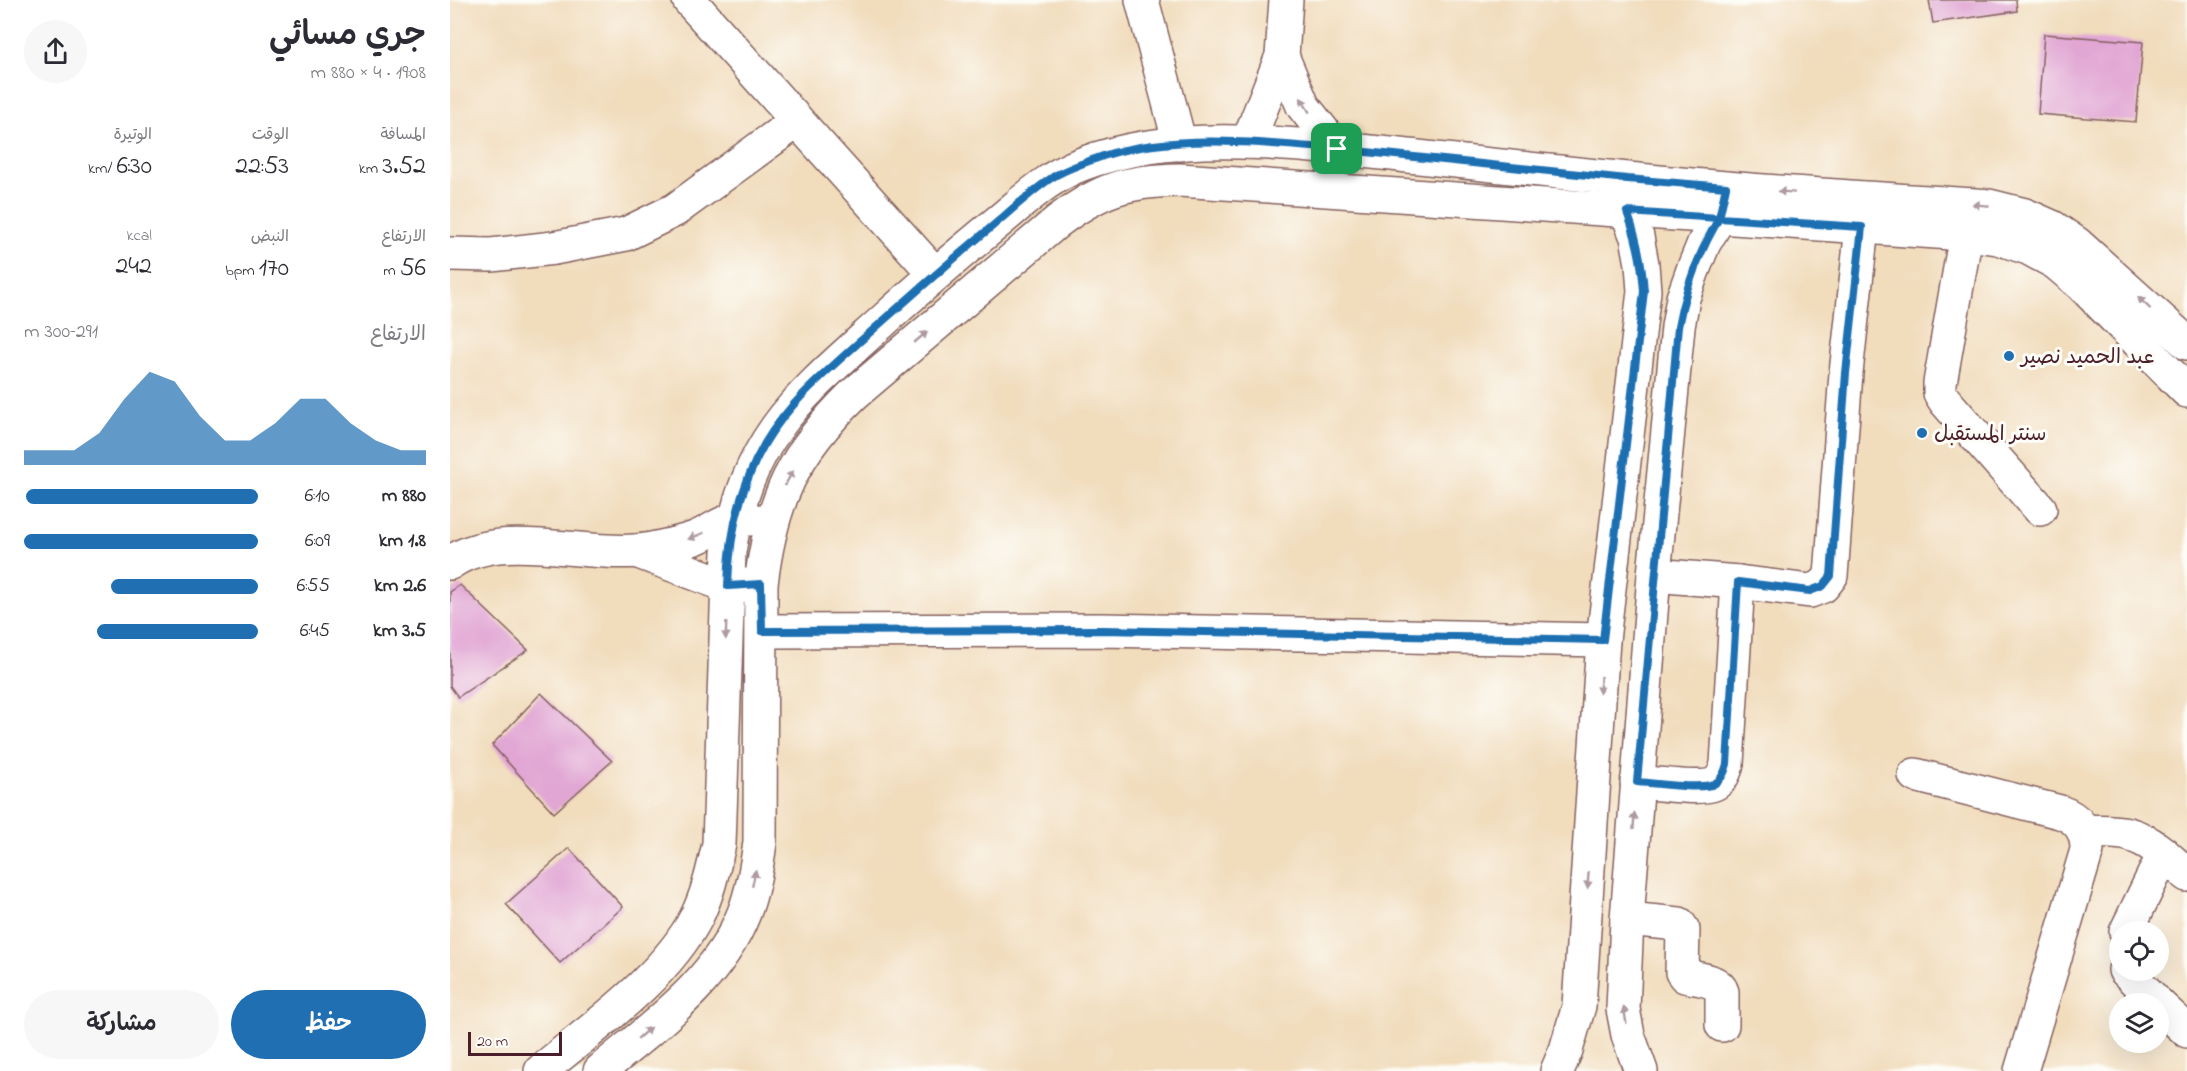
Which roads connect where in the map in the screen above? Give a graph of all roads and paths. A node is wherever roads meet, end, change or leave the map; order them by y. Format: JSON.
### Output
{"nodes":[{"id":1,"x":1142,"y":0,"type":"edge"},
{"id":2,"x":1286,"y":0,"type":"edge"},
{"id":3,"x":700,"y":4,"type":"edge"},
{"id":4,"x":1282,"y":56,"type":"junction"},
{"id":5,"x":797,"y":121,"type":"junction"},
{"id":6,"x":1248,"y":142,"type":"junction"},
{"id":7,"x":1180,"y":144,"type":"junction"},
{"id":8,"x":1337,"y":149,"type":"junction"},
{"id":9,"x":1627,"y":179,"type":"junction"},
{"id":10,"x":1334,"y":190,"type":"junction"},
{"id":11,"x":1723,"y":202,"type":"junction"},
{"id":12,"x":1627,"y":212,"type":"junction"},
{"id":13,"x":1862,"y":227,"type":"junction"},
{"id":14,"x":1966,"y":234,"type":"junction"},
{"id":15,"x":450,"y":254,"type":"edge"},
{"id":16,"x":935,"y":274,"type":"junction"},
{"id":17,"x":2187,"y":343,"type":"edge"},
{"id":18,"x":2187,"y":392,"type":"edge"},
{"id":19,"x":2040,"y":508,"type":"dead end"},
{"id":20,"x":734,"y":518,"type":"junction"},
{"id":21,"x":772,"y":521,"type":"junction"},
{"id":22,"x":636,"y":551,"type":"junction"},
{"id":23,"x":450,"y":563,"type":"edge"},
{"id":24,"x":1654,"y":575,"type":"junction"},
{"id":25,"x":1738,"y":582,"type":"junction"},
{"id":26,"x":761,"y":584,"type":"junction"},
{"id":27,"x":728,"y":586,"type":"junction"},
{"id":28,"x":762,"y":631,"type":"junction"},
{"id":29,"x":1603,"y":640,"type":"junction"},
{"id":30,"x":1915,"y":775,"type":"dead end"},
{"id":31,"x":1637,"y":782,"type":"junction"},
{"id":32,"x":2084,"y":831,"type":"junction"},
{"id":33,"x":2176,"y":864,"type":"edge"},
{"id":34,"x":1627,"y":919,"type":"junction"},
{"id":35,"x":2134,"y":921,"type":"edge"},
{"id":36,"x":2136,"y":981,"type":"edge"},
{"id":37,"x":2147,"y":993,"type":"edge"},
{"id":38,"x":2169,"y":1014,"type":"edge"},
{"id":39,"x":1722,"y":1025,"type":"dead end"},
{"id":40,"x":2187,"y":1031,"type":"edge"},
{"id":41,"x":540,"y":1071,"type":"edge"},
{"id":42,"x":600,"y":1071,"type":"edge"},
{"id":43,"x":1557,"y":1071,"type":"edge"},
{"id":44,"x":1641,"y":1071,"type":"edge"},
{"id":45,"x":2021,"y":1071,"type":"edge"}],
"edges":[{"from":1,"to":7,"type":"street"},
{"from":2,"to":4,"type":"street"},
{"from":3,"to":5,"type":"street"},
{"from":4,"to":6,"type":"street"},
{"from":8,"to":4,"type":"street","one_way":true},
{"from":5,"to":15,"type":"street"},
{"from":5,"to":16,"type":"street"},
{"from":6,"to":7,"type":"street"},
{"from":6,"to":8,"type":"street"},
{"from":7,"to":16,"type":"street"},
{"from":8,"to":9,"type":"street"},
{"from":8,"to":10,"type":"street"},
{"from":9,"to":11,"type":"street"},
{"from":9,"to":12,"type":"street"},
{"from":10,"to":12,"type":"street"},
{"from":21,"to":10,"type":"street","one_way":true},
{"from":11,"to":12,"type":"street"},
{"from":11,"to":13,"type":"street"},
{"from":17,"to":11,"type":"street","one_way":true},
{"from":11,"to":24,"type":"street"},
{"from":12,"to":29,"type":"street"},
{"from":13,"to":14,"type":"street"},
{"from":13,"to":25,"type":"street"},
{"from":14,"to":18,"type":"street"},
{"from":14,"to":19,"type":"street"},
{"from":16,"to":20,"type":"street"},
{"from":20,"to":21,"type":"street"},
{"from":20,"to":22,"type":"street","one_way":true},
{"from":20,"to":27,"type":"street"},
{"from":21,"to":26,"type":"street"},
{"from":22,"to":23,"type":"street"},
{"from":22,"to":27,"type":"street"},
{"from":24,"to":25,"type":"street"},
{"from":24,"to":31,"type":"street"},
{"from":25,"to":31,"type":"street"},
{"from":26,"to":27,"type":"street"},
{"from":26,"to":28,"type":"street"},
{"from":27,"to":41,"type":"street","one_way":true},
{"from":28,"to":29,"type":"street"},
{"from":42,"to":28,"type":"street","one_way":true},
{"from":29,"to":43,"type":"street","one_way":true},
{"from":30,"to":32,"type":"street"},
{"from":34,"to":31,"type":"street","one_way":true},
{"from":32,"to":33,"type":"street"},
{"from":32,"to":45,"type":"street"},
{"from":33,"to":35,"type":"street"},
{"from":34,"to":39,"type":"street"},
{"from":44,"to":34,"type":"street","one_way":true},
{"from":36,"to":37,"type":"street"},
{"from":38,"to":40,"type":"street"}]}
